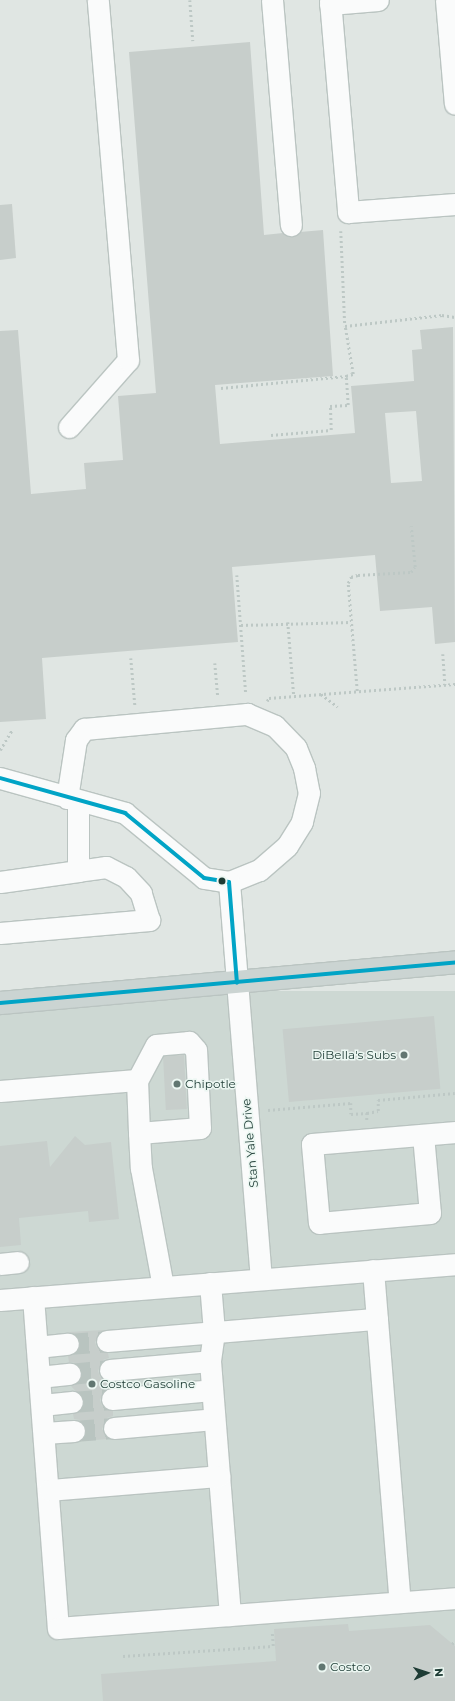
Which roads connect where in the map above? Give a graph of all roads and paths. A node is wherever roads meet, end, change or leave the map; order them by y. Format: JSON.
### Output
{"nodes":[{"id":1,"x":98,"y":0,"type":"edge"},
{"id":2,"x":190,"y":0,"type":"edge"},
{"id":3,"x":272,"y":0,"type":"edge"},
{"id":4,"x":378,"y":0,"type":"edge"},
{"id":5,"x":446,"y":0,"type":"edge"},
{"id":6,"x":330,"y":2,"type":"edge"},
{"id":7,"x":194,"y":41,"type":"dead end"},
{"id":8,"x":455,"y":104,"type":"edge"},
{"id":9,"x":455,"y":204,"type":"edge"},
{"id":10,"x":348,"y":212,"type":"junction"},
{"id":11,"x":291,"y":225,"type":"dead end"},
{"id":12,"x":455,"y":317,"type":"edge"},
{"id":13,"x":345,"y":326,"type":"junction"},
{"id":14,"x":346,"y":376,"type":"junction"},
{"id":15,"x":221,"y":388,"type":"dead end"},
{"id":16,"x":70,"y":428,"type":"dead end"},
{"id":17,"x":271,"y":435,"type":"dead end"},
{"id":18,"x":412,"y":526,"type":"dead end"},
{"id":19,"x":237,"y":575,"type":"dead end"},
{"id":20,"x":288,"y":622,"type":"junction"},
{"id":21,"x":351,"y":622,"type":"junction"},
{"id":22,"x":241,"y":625,"type":"junction"},
{"id":23,"x":443,"y":654,"type":"dead end"},
{"id":24,"x":131,"y":658,"type":"dead end"},
{"id":25,"x":215,"y":663,"type":"dead end"},
{"id":26,"x":445,"y":684,"type":"junction"},
{"id":27,"x":455,"y":684,"type":"edge"},
{"id":28,"x":358,"y":691,"type":"junction"},
{"id":29,"x":320,"y":694,"type":"junction"},
{"id":30,"x":294,"y":696,"type":"junction"},
{"id":31,"x":218,"y":697,"type":"dead end"},
{"id":32,"x":246,"y":698,"type":"dead end"},
{"id":33,"x":265,"y":704,"type":"dead end"},
{"id":34,"x":135,"y":706,"type":"dead end"},
{"id":35,"x":338,"y":707,"type":"dead end"},
{"id":36,"x":12,"y":730,"type":"dead end"},
{"id":37,"x":0,"y":750,"type":"edge"},
{"id":38,"x":0,"y":778,"type":"edge"},
{"id":39,"x":72,"y":799,"type":"junction"},
{"id":40,"x":78,"y":871,"type":"junction"},
{"id":41,"x":0,"y":882,"type":"edge"},
{"id":42,"x":229,"y":882,"type":"junction"},
{"id":43,"x":0,"y":933,"type":"edge"},
{"id":44,"x":455,"y":962,"type":"edge"},
{"id":45,"x":237,"y":983,"type":"junction"},
{"id":46,"x":0,"y":1003,"type":"edge"},
{"id":47,"x":137,"y":1080,"type":"junction"},
{"id":48,"x":0,"y":1091,"type":"edge"},
{"id":49,"x":455,"y":1093,"type":"edge"},
{"id":50,"x":266,"y":1110,"type":"dead end"},
{"id":51,"x":367,"y":1113,"type":"junction"},
{"id":52,"x":455,"y":1132,"type":"edge"},
{"id":53,"x":139,"y":1133,"type":"junction"},
{"id":54,"x":423,"y":1135,"type":"junction"},
{"id":55,"x":369,"y":1139,"type":"junction"},
{"id":56,"x":455,"y":1264,"type":"edge"},
{"id":57,"x":373,"y":1270,"type":"junction"},
{"id":58,"x":261,"y":1278,"type":"junction"},
{"id":59,"x":210,"y":1283,"type":"junction"},
{"id":60,"x":164,"y":1286,"type":"junction"},
{"id":61,"x":33,"y":1297,"type":"junction"},
{"id":62,"x":0,"y":1300,"type":"edge"},
{"id":63,"x":377,"y":1319,"type":"junction"},
{"id":64,"x":214,"y":1332,"type":"junction"},
{"id":65,"x":107,"y":1341,"type":"tunnel mouth"},
{"id":66,"x":68,"y":1344,"type":"tunnel mouth"},
{"id":67,"x":37,"y":1347,"type":"junction"},
{"id":68,"x":210,"y":1361,"type":"junction"},
{"id":69,"x":110,"y":1370,"type":"tunnel mouth"},
{"id":70,"x":70,"y":1374,"type":"tunnel mouth"},
{"id":71,"x":39,"y":1376,"type":"junction"},
{"id":72,"x":212,"y":1390,"type":"junction"},
{"id":73,"x":112,"y":1399,"type":"tunnel mouth"},
{"id":74,"x":72,"y":1402,"type":"tunnel mouth"},
{"id":75,"x":42,"y":1405,"type":"junction"},
{"id":76,"x":214,"y":1419,"type":"junction"},
{"id":77,"x":114,"y":1428,"type":"tunnel mouth"},
{"id":78,"x":74,"y":1431,"type":"tunnel mouth"},
{"id":79,"x":44,"y":1433,"type":"junction"},
{"id":80,"x":219,"y":1476,"type":"junction"},
{"id":81,"x":49,"y":1490,"type":"junction"},
{"id":82,"x":455,"y":1598,"type":"edge"},
{"id":83,"x":400,"y":1602,"type":"junction"},
{"id":84,"x":230,"y":1615,"type":"junction"},
{"id":85,"x":280,"y":1627,"type":"dead end"},
{"id":86,"x":455,"y":1641,"type":"edge"},
{"id":87,"x":452,"y":1644,"type":"dead end"},
{"id":88,"x":123,"y":1656,"type":"dead end"}],
"edges":[{"from":1,"to":16,"type":"street"},
{"from":2,"to":7,"type":"path"},
{"from":3,"to":11,"type":"street"},
{"from":4,"to":6,"type":"street"},
{"from":5,"to":8,"type":"street"},
{"from":6,"to":10,"type":"street"},
{"from":9,"to":10,"type":"street"},
{"from":10,"to":13,"type":"path"},
{"from":12,"to":13,"type":"path"},
{"from":13,"to":14,"type":"path"},
{"from":14,"to":15,"type":"path"},
{"from":14,"to":17,"type":"path"},
{"from":18,"to":21,"type":"path"},
{"from":19,"to":22,"type":"path"},
{"from":20,"to":21,"type":"path"},
{"from":20,"to":22,"type":"path"},
{"from":20,"to":30,"type":"path"},
{"from":21,"to":28,"type":"path"},
{"from":22,"to":32,"type":"path"},
{"from":23,"to":26,"type":"path"},
{"from":24,"to":34,"type":"path"},
{"from":25,"to":31,"type":"path"},
{"from":26,"to":27,"type":"path"},
{"from":26,"to":28,"type":"path"},
{"from":28,"to":29,"type":"path"},
{"from":29,"to":30,"type":"path"},
{"from":29,"to":35,"type":"path"},
{"from":30,"to":33,"type":"path"},
{"from":36,"to":37,"type":"path"},
{"from":38,"to":39,"type":"street"},
{"from":39,"to":40,"type":"street"},
{"from":39,"to":42,"type":"street"},
{"from":39,"to":42,"type":"street"},
{"from":40,"to":41,"type":"street"},
{"from":40,"to":43,"type":"street"},
{"from":42,"to":45,"type":"street","name":"Stan Yale Drive"},
{"from":44,"to":45,"type":"main road"},
{"from":45,"to":46,"type":"main road"},
{"from":45,"to":58,"type":"street","name":"Stan Yale Drive"},
{"from":47,"to":48,"type":"street"},
{"from":47,"to":53,"type":"street"},
{"from":47,"to":53,"type":"street"},
{"from":49,"to":51,"type":"path"},
{"from":50,"to":51,"type":"path"},
{"from":51,"to":55,"type":"path"},
{"from":52,"to":54,"type":"street"},
{"from":53,"to":60,"type":"street"},
{"from":54,"to":55,"type":"street"},
{"from":54,"to":55,"type":"street"},
{"from":56,"to":57,"type":"street"},
{"from":57,"to":58,"type":"street"},
{"from":57,"to":63,"type":"street"},
{"from":58,"to":59,"type":"street"},
{"from":59,"to":60,"type":"street"},
{"from":59,"to":64,"type":"street"},
{"from":60,"to":61,"type":"street"},
{"from":61,"to":62,"type":"street"},
{"from":61,"to":67,"type":"street"},
{"from":63,"to":64,"type":"street"},
{"from":63,"to":83,"type":"street"},
{"from":64,"to":65,"type":"street"},
{"from":64,"to":68,"type":"street"},
{"from":66,"to":67,"type":"street"},
{"from":67,"to":71,"type":"street"},
{"from":68,"to":69,"type":"street"},
{"from":68,"to":72,"type":"street"},
{"from":70,"to":71,"type":"street"},
{"from":71,"to":75,"type":"street"},
{"from":72,"to":73,"type":"street"},
{"from":72,"to":76,"type":"street"},
{"from":74,"to":75,"type":"street"},
{"from":75,"to":79,"type":"street"},
{"from":76,"to":77,"type":"street"},
{"from":76,"to":80,"type":"street"},
{"from":78,"to":79,"type":"street"},
{"from":79,"to":81,"type":"street"},
{"from":80,"to":81,"type":"street"},
{"from":80,"to":84,"type":"street"},
{"from":81,"to":84,"type":"street"},
{"from":82,"to":83,"type":"street"},
{"from":83,"to":84,"type":"street"},
{"from":85,"to":88,"type":"path"},
{"from":86,"to":87,"type":"path"}]}
